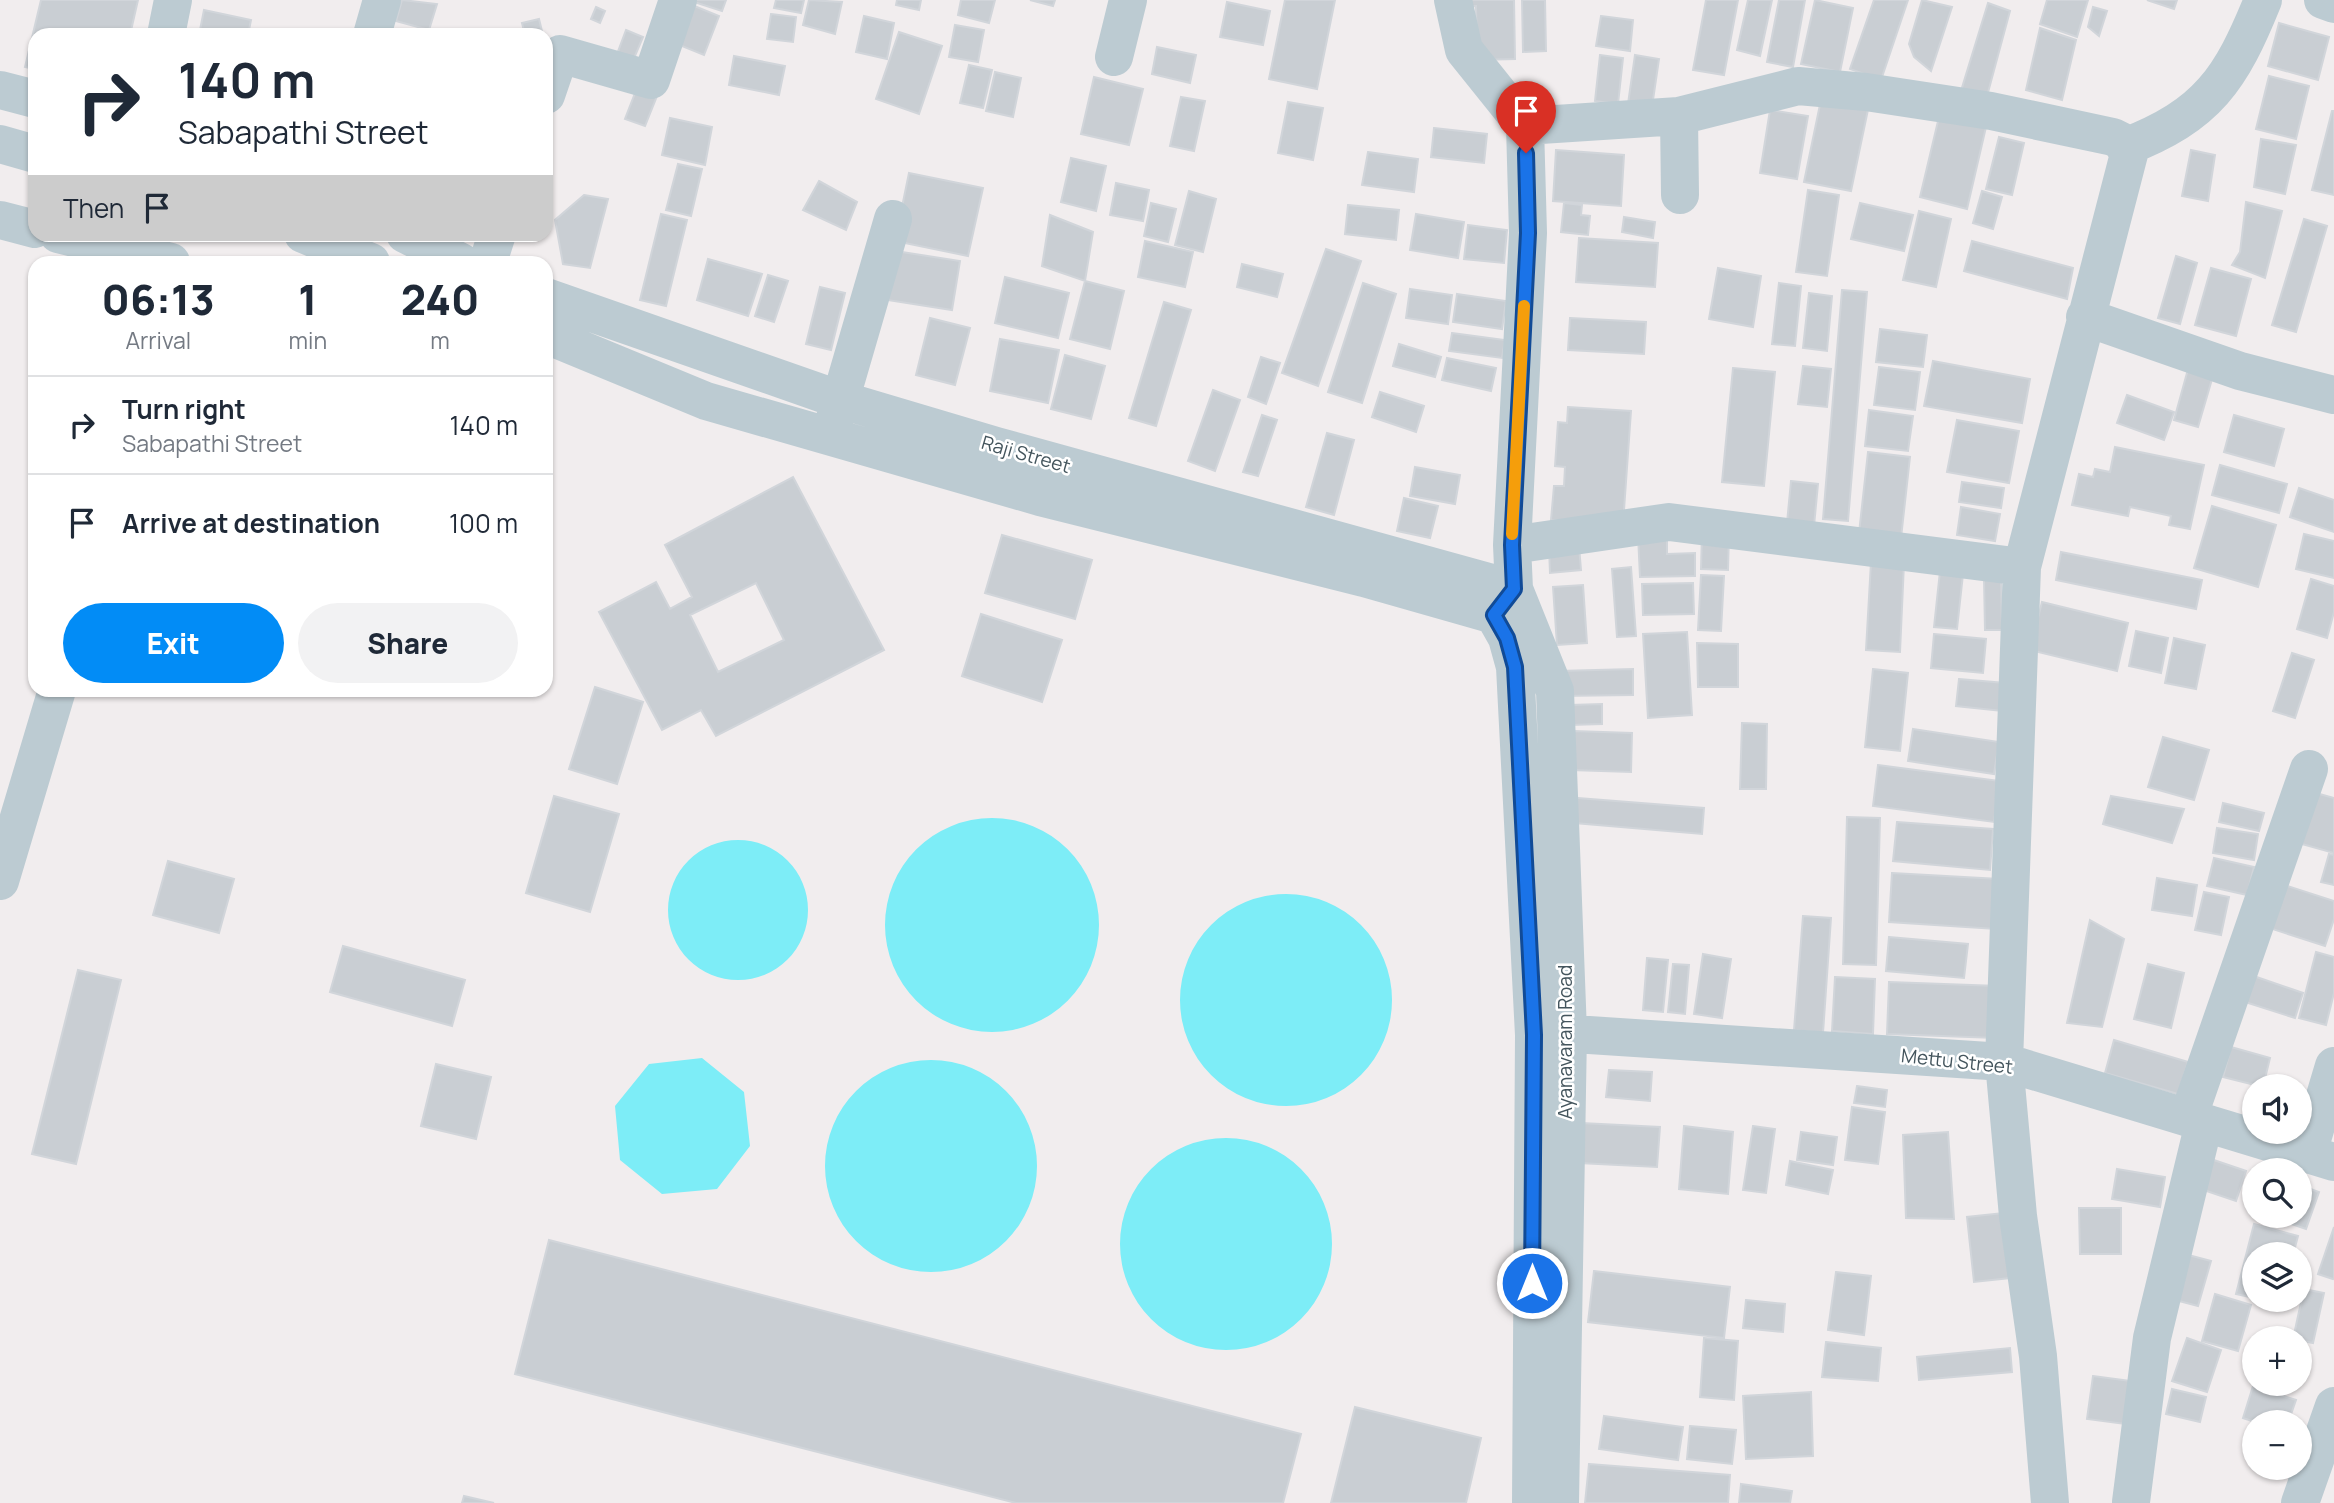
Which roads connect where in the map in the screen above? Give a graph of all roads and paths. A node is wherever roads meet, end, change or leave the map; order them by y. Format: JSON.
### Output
{"nodes":[{"id":1,"x":173,"y":0,"type":"edge"},
{"id":2,"x":382,"y":0,"type":"edge"},
{"id":3,"x":678,"y":0,"type":"edge"},
{"id":4,"x":1128,"y":0,"type":"edge"},
{"id":5,"x":1453,"y":0,"type":"edge"},
{"id":6,"x":2263,"y":0,"type":"edge"},
{"id":7,"x":2323,"y":0,"type":"edge"},
{"id":8,"x":2334,"y":4,"type":"edge"},
{"id":9,"x":167,"y":28,"type":"edge"},
{"id":10,"x":374,"y":28,"type":"edge"},
{"id":11,"x":1114,"y":57,"type":"dead end"},
{"id":12,"x":553,"y":74,"type":"edge"},
{"id":13,"x":0,"y":90,"type":"edge"},
{"id":14,"x":28,"y":97,"type":"edge"},
{"id":15,"x":1679,"y":116,"type":"junction"},
{"id":16,"x":1525,"y":127,"type":"junction"},
{"id":17,"x":0,"y":144,"type":"edge"},
{"id":18,"x":2125,"y":146,"type":"junction"},
{"id":19,"x":28,"y":151,"type":"edge"},
{"id":20,"x":1680,"y":195,"type":"dead end"},
{"id":21,"x":893,"y":219,"type":"dead end"},
{"id":22,"x":0,"y":220,"type":"edge"},
{"id":23,"x":28,"y":227,"type":"edge"},
{"id":24,"x":90,"y":242,"type":"edge"},
{"id":25,"x":322,"y":242,"type":"edge"},
{"id":26,"x":421,"y":242,"type":"edge"},
{"id":27,"x":147,"y":256,"type":"edge"},
{"id":28,"x":356,"y":256,"type":"edge"},
{"id":29,"x":449,"y":256,"type":"edge"},
{"id":30,"x":553,"y":299,"type":"edge"},
{"id":31,"x":2085,"y":317,"type":"junction"},
{"id":32,"x":553,"y":338,"type":"edge"},
{"id":33,"x":2334,"y":395,"type":"edge"},
{"id":34,"x":838,"y":399,"type":"junction"},
{"id":35,"x":830,"y":437,"type":"junction"},
{"id":36,"x":1512,"y":545,"type":"junction"},
{"id":37,"x":2022,"y":567,"type":"junction"},
{"id":38,"x":1504,"y":602,"type":"junction"},
{"id":39,"x":55,"y":697,"type":"edge"},
{"id":40,"x":2309,"y":769,"type":"dead end"},
{"id":41,"x":0,"y":881,"type":"edge"},
{"id":42,"x":1551,"y":1032,"type":"junction"},
{"id":43,"x":2004,"y":1062,"type":"junction"},
{"id":44,"x":2334,"y":1066,"type":"edge"},
{"id":45,"x":2196,"y":1121,"type":"junction"},
{"id":46,"x":2321,"y":1157,"type":"edge"},
{"id":47,"x":2334,"y":1406,"type":"edge"},
{"id":48,"x":2131,"y":1502,"type":"edge"},
{"id":49,"x":1531,"y":1503,"type":"edge"},
{"id":50,"x":1560,"y":1503,"type":"edge"},
{"id":51,"x":2050,"y":1503,"type":"edge"},
{"id":52,"x":2300,"y":1503,"type":"edge"}],
"edges":[{"from":1,"to":9,"type":"street"},
{"from":2,"to":10,"type":"street"},
{"from":3,"to":12,"type":"street"},
{"from":4,"to":11,"type":"street"},
{"from":5,"to":16,"type":"street"},
{"from":6,"to":18,"type":"street"},
{"from":7,"to":8,"type":"street"},
{"from":13,"to":14,"type":"street"},
{"from":15,"to":16,"type":"street"},
{"from":15,"to":18,"type":"street"},
{"from":15,"to":20,"type":"street"},
{"from":16,"to":36,"type":"street","name":"Ayanavaram Road"},
{"from":17,"to":19,"type":"street"},
{"from":18,"to":31,"type":"street"},
{"from":21,"to":34,"type":"street"},
{"from":22,"to":23,"type":"street"},
{"from":24,"to":27,"type":"street"},
{"from":25,"to":28,"type":"street"},
{"from":26,"to":29,"type":"street"},
{"from":30,"to":34,"type":"street","name":"Raji Street"},
{"from":31,"to":33,"type":"street"},
{"from":31,"to":37,"type":"street"},
{"from":32,"to":35,"type":"street","name":"Raji Street"},
{"from":34,"to":35,"type":"street"},
{"from":34,"to":38,"type":"street","name":"Raji Street"},
{"from":35,"to":38,"type":"street","name":"Raji Street"},
{"from":36,"to":37,"type":"street"},
{"from":36,"to":38,"type":"street","name":"Ayanavaram Road"},
{"from":37,"to":43,"type":"street"},
{"from":38,"to":42,"type":"street","name":"Ayanavaram Road"},
{"from":39,"to":41,"type":"street"},
{"from":40,"to":45,"type":"street"},
{"from":42,"to":43,"type":"street","name":"Mettu Street"},
{"from":42,"to":49,"type":"street","name":"Ayanavaram Road"},
{"from":42,"to":50,"type":"street","name":"Ayanavaram Road"},
{"from":43,"to":45,"type":"street","name":"Mettu Street"},
{"from":43,"to":51,"type":"street"},
{"from":44,"to":46,"type":"street"},
{"from":45,"to":46,"type":"street","name":"Mettu Street"},
{"from":45,"to":48,"type":"street"},
{"from":47,"to":52,"type":"street"}]}
